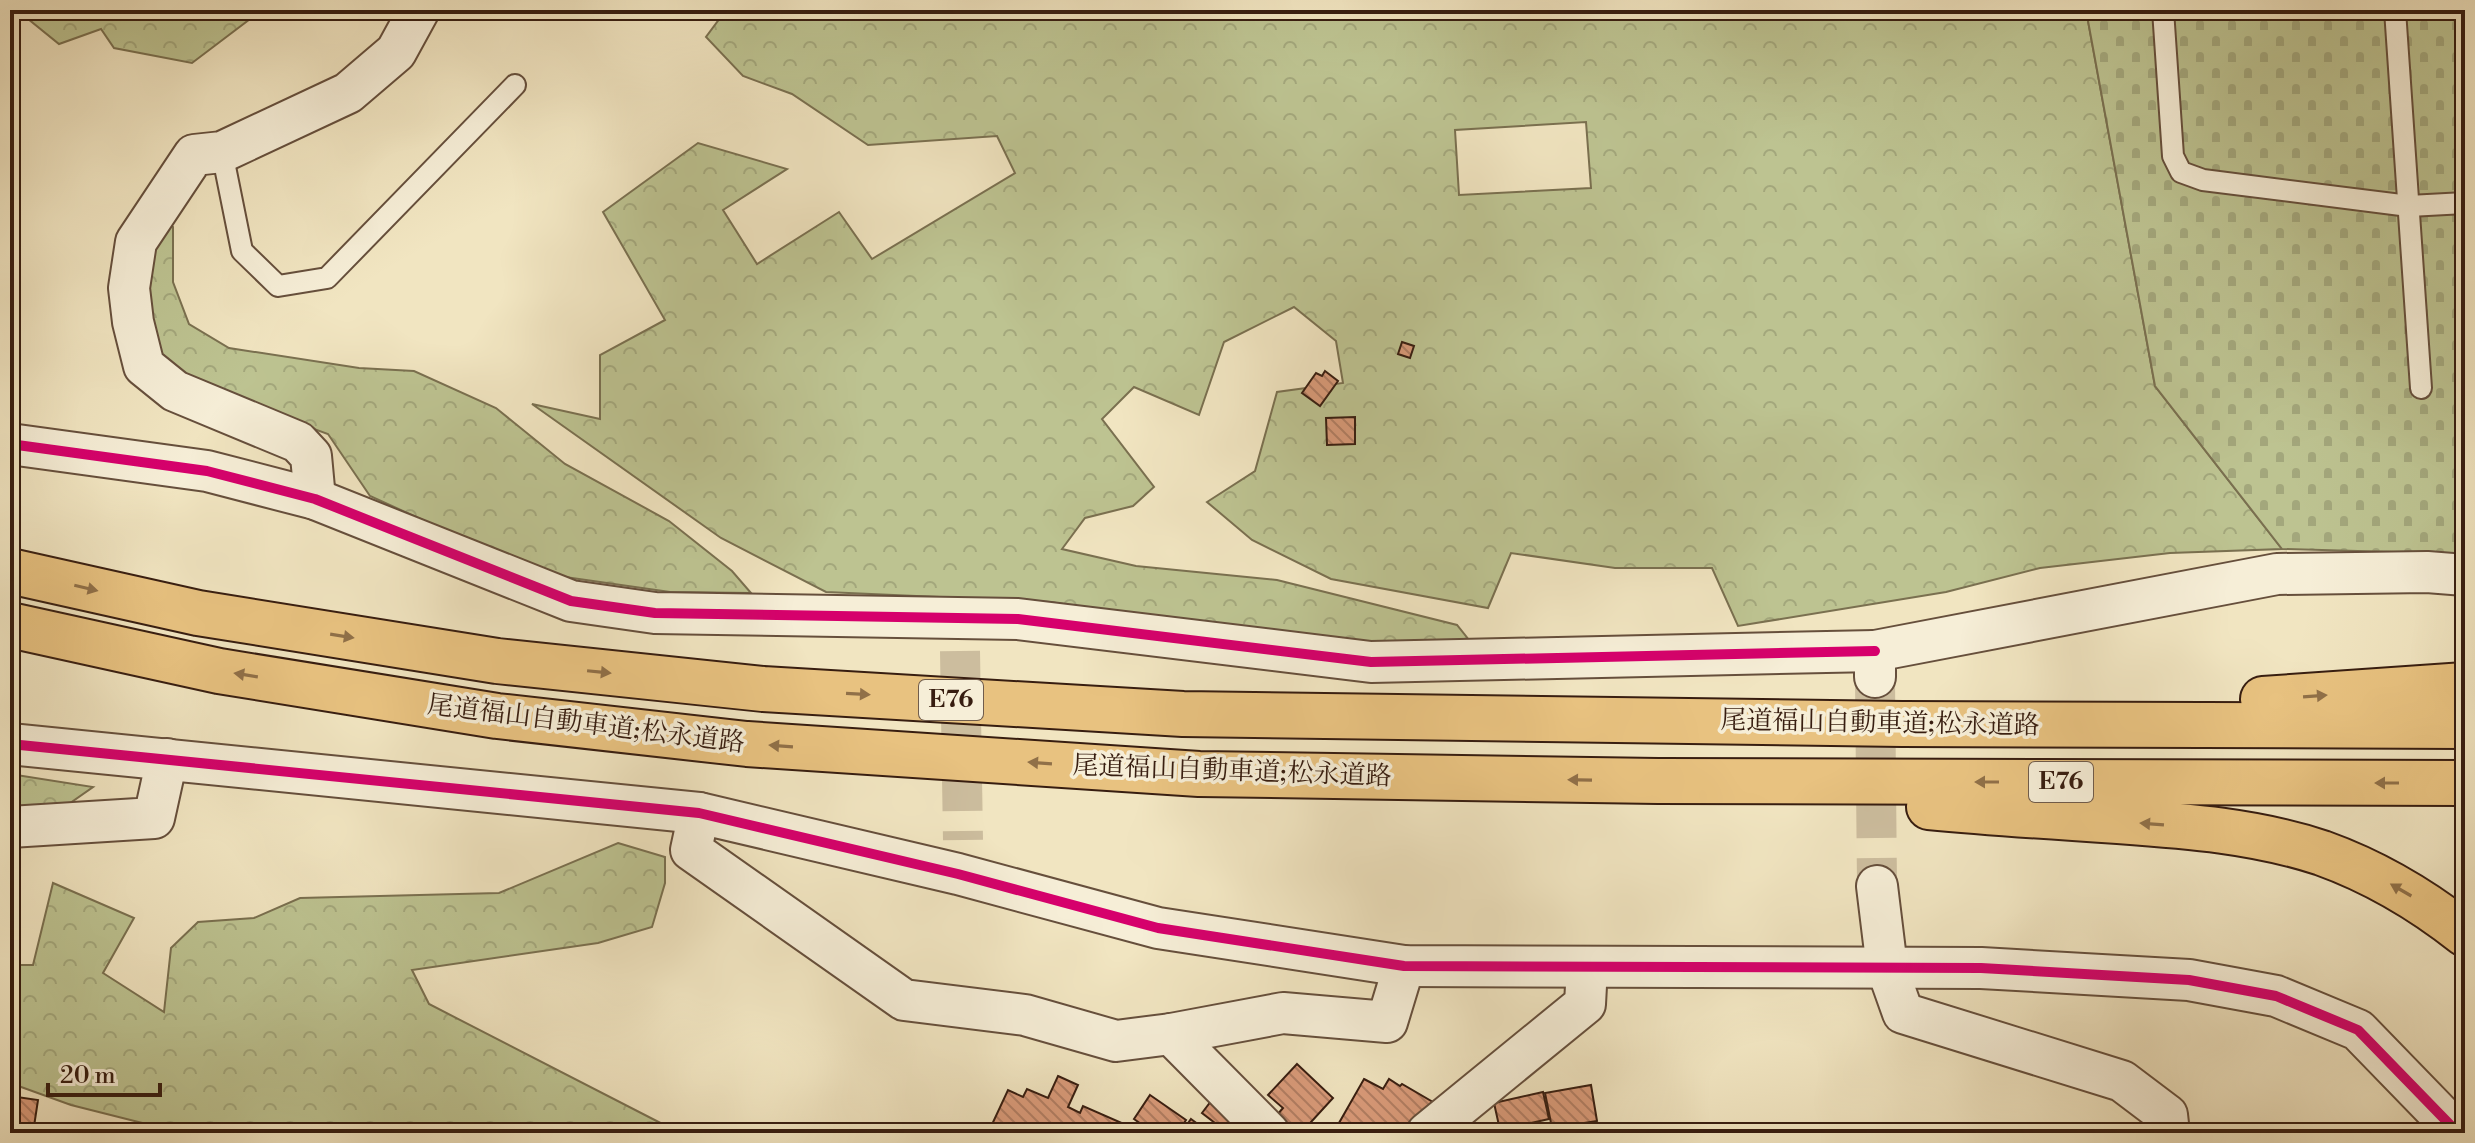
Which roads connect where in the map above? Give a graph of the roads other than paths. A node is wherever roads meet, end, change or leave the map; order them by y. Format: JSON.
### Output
{"nodes":[{"id":1,"x":419,"y":10,"type":"edge"},
{"id":2,"x":2163,"y":10,"type":"edge"},
{"id":3,"x":2395,"y":10,"type":"edge"},
{"id":4,"x":515,"y":85,"type":"dead end"},
{"id":5,"x":222,"y":152,"type":"junction"},
{"id":6,"x":2465,"y":203,"type":"edge"},
{"id":7,"x":2409,"y":206,"type":"junction"},
{"id":8,"x":2421,"y":388,"type":"dead end"},
{"id":9,"x":10,"y":444,"type":"edge"},
{"id":10,"x":315,"y":499,"type":"junction"},
{"id":11,"x":10,"y":571,"type":"edge"},
{"id":12,"x":2465,"y":575,"type":"edge"},
{"id":13,"x":10,"y":625,"type":"edge"},
{"id":14,"x":2465,"y":685,"type":"edge"},
{"id":15,"x":1902,"y":724,"type":"junction"},
{"id":16,"x":2465,"y":726,"type":"edge"},
{"id":17,"x":10,"y":744,"type":"edge"},
{"id":18,"x":167,"y":759,"type":"junction"},
{"id":19,"x":1658,"y":781,"type":"junction"},
{"id":20,"x":2465,"y":783,"type":"edge"},
{"id":21,"x":699,"y":813,"type":"junction"},
{"id":22,"x":10,"y":827,"type":"edge"},
{"id":23,"x":1877,"y":886,"type":"tunnel mouth"},
{"id":24,"x":2465,"y":934,"type":"edge"},
{"id":25,"x":1404,"y":966,"type":"junction"},
{"id":26,"x":1587,"y":967,"type":"junction"},
{"id":27,"x":1887,"y":968,"type":"junction"},
{"id":28,"x":1171,"y":1034,"type":"junction"},
{"id":29,"x":1269,"y":1133,"type":"edge"},
{"id":30,"x":1427,"y":1133,"type":"edge"},
{"id":31,"x":2169,"y":1133,"type":"edge"},
{"id":32,"x":2458,"y":1133,"type":"edge"}],
"edges":[{"from":1,"to":5,"type":"street"},
{"from":2,"to":7,"type":"lane"},
{"from":3,"to":7,"type":"lane"},
{"from":4,"to":5,"type":"lane"},
{"from":5,"to":10,"type":"street"},
{"from":6,"to":7,"type":"lane"},
{"from":7,"to":8,"type":"lane"},
{"from":9,"to":10,"type":"street"},
{"from":10,"to":12,"type":"street"},
{"from":11,"to":15,"type":"highway","name":"尾道福山自動車道;松永道路","number":"E76","one_way":true},
{"from":19,"to":13,"type":"highway","name":"尾道福山自動車道;松永道路","number":"E76","one_way":true},
{"from":15,"to":14,"type":"highway","one_way":true},
{"from":15,"to":16,"type":"highway","name":"尾道福山自動車道;松永道路","number":"E76"},
{"from":17,"to":18,"type":"street"},
{"from":18,"to":21,"type":"street"},
{"from":18,"to":22,"type":"street"},
{"from":20,"to":19,"type":"highway","name":"尾道福山自動車道;松永道路","number":"E76","one_way":true},
{"from":24,"to":19,"type":"highway","one_way":true},
{"from":21,"to":25,"type":"street"},
{"from":21,"to":28,"type":"street"},
{"from":23,"to":27,"type":"street"},
{"from":25,"to":26,"type":"street"},
{"from":25,"to":28,"type":"street"},
{"from":26,"to":27,"type":"street"},
{"from":26,"to":30,"type":"street"},
{"from":27,"to":31,"type":"street"},
{"from":27,"to":32,"type":"street"},
{"from":28,"to":29,"type":"street"}]}
